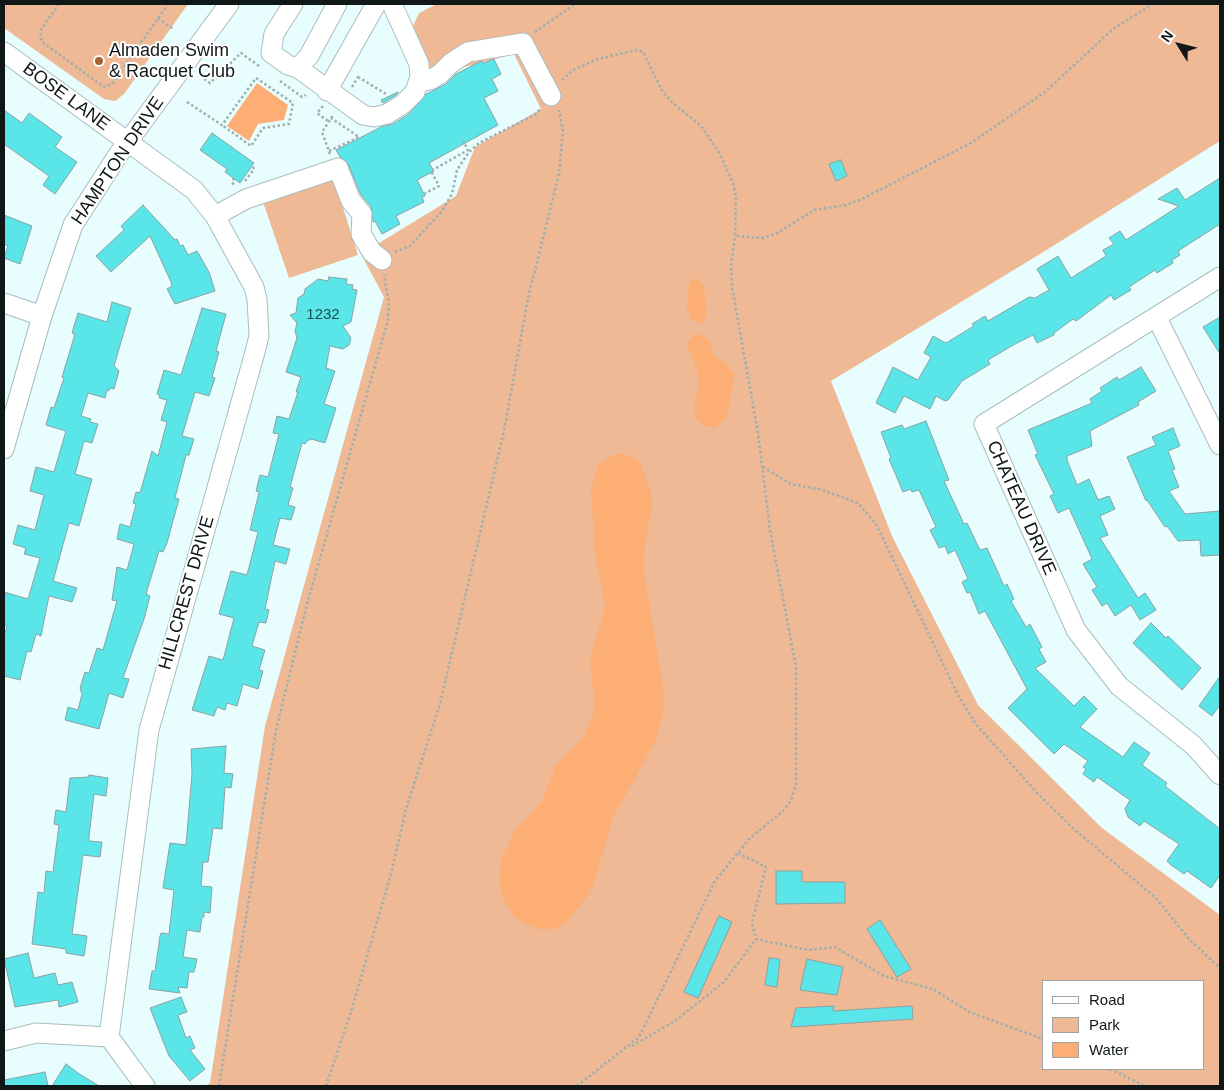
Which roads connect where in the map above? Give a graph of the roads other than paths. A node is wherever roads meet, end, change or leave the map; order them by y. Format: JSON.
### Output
{"nodes":[{"id":1,"x":229,"y":4,"type":"edge"},
{"id":2,"x":293,"y":4,"type":"edge"},
{"id":3,"x":337,"y":4,"type":"edge"},
{"id":4,"x":376,"y":4,"type":"edge"},
{"id":5,"x":392,"y":4,"type":"edge"},
{"id":6,"x":4,"y":52,"type":"edge"},
{"id":7,"x":298,"y":68,"type":"junction"},
{"id":8,"x":418,"y":82,"type":"junction"},
{"id":9,"x":327,"y":96,"type":"junction"},
{"id":10,"x":551,"y":96,"type":"road end"},
{"id":11,"x":128,"y":142,"type":"junction"},
{"id":12,"x":216,"y":216,"type":"junction"},
{"id":13,"x":382,"y":260,"type":"road end"},
{"id":14,"x":1220,"y":277,"type":"edge"},
{"id":15,"x":4,"y":303,"type":"edge"},
{"id":16,"x":42,"y":316,"type":"junction"},
{"id":17,"x":1156,"y":318,"type":"junction"},
{"id":18,"x":1220,"y":446,"type":"edge"},
{"id":19,"x":4,"y":449,"type":"edge"},
{"id":20,"x":1220,"y":775,"type":"edge"},
{"id":21,"x":109,"y":1037,"type":"junction"},
{"id":22,"x":4,"y":1041,"type":"edge"},
{"id":23,"x":145,"y":1086,"type":"edge"}],
"edges":[{"from":1,"to":11,"type":"street","name":"HAMPTON DRIVE"},
{"from":2,"to":7,"type":"street"},
{"from":3,"to":7,"type":"street"},
{"from":4,"to":9,"type":"street"},
{"from":5,"to":8,"type":"street"},
{"from":6,"to":11,"type":"street","name":"BOSE LANE"},
{"from":7,"to":9,"type":"street"},
{"from":8,"to":9,"type":"street"},
{"from":8,"to":10,"type":"street"},
{"from":11,"to":12,"type":"street","name":"HILLCREST DRIVE"},
{"from":11,"to":16,"type":"street","name":"HAMPTON DRIVE"},
{"from":12,"to":13,"type":"street"},
{"from":12,"to":21,"type":"street","name":"HILLCREST DRIVE"},
{"from":14,"to":17,"type":"street","name":"CHATEAU DRIVE"},
{"from":15,"to":16,"type":"street"},
{"from":16,"to":19,"type":"street","name":"HAMPTON DRIVE"},
{"from":17,"to":18,"type":"street"},
{"from":17,"to":20,"type":"street","name":"CHATEAU DRIVE"},
{"from":21,"to":22,"type":"street"},
{"from":21,"to":23,"type":"street"}]}
